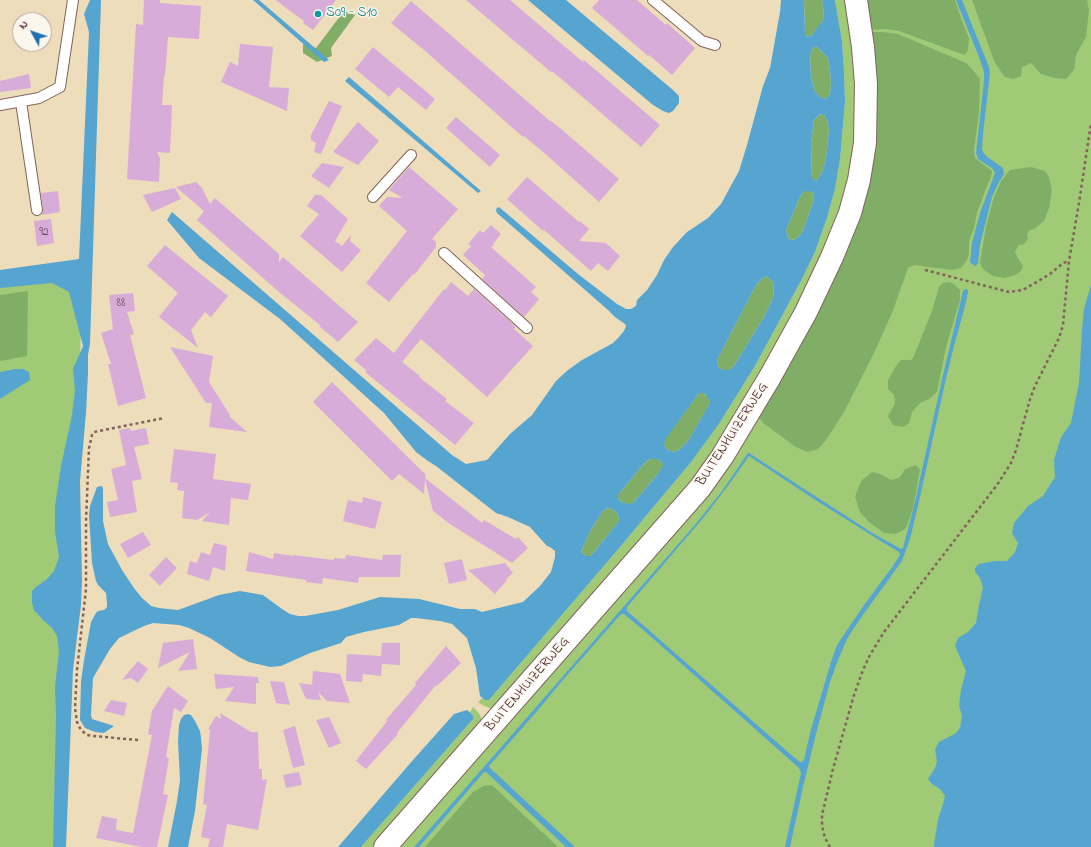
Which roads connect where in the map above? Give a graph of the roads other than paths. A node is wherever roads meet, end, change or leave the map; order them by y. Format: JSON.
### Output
{"nodes":[{"id":1,"x":73,"y":0,"type":"edge"},
{"id":2,"x":653,"y":0,"type":"edge"},
{"id":3,"x":856,"y":0,"type":"edge"},
{"id":4,"x":715,"y":45,"type":"dead end"},
{"id":5,"x":20,"y":102,"type":"junction"},
{"id":6,"x":0,"y":105,"type":"edge"},
{"id":7,"x":412,"y":155,"type":"dead end"},
{"id":8,"x":373,"y":197,"type":"dead end"},
{"id":9,"x":37,"y":210,"type":"dead end"},
{"id":10,"x":444,"y":253,"type":"dead end"},
{"id":11,"x":527,"y":328,"type":"dead end"},
{"id":12,"x":385,"y":847,"type":"edge"}],
"edges":[{"from":1,"to":5,"type":"lane"},
{"from":2,"to":4,"type":"lane"},
{"from":3,"to":12,"type":"street","name":"BUITENHUIZERWEG"},
{"from":5,"to":6,"type":"lane"},
{"from":5,"to":9,"type":"lane"},
{"from":7,"to":8,"type":"lane"},
{"from":10,"to":11,"type":"lane"}]}
